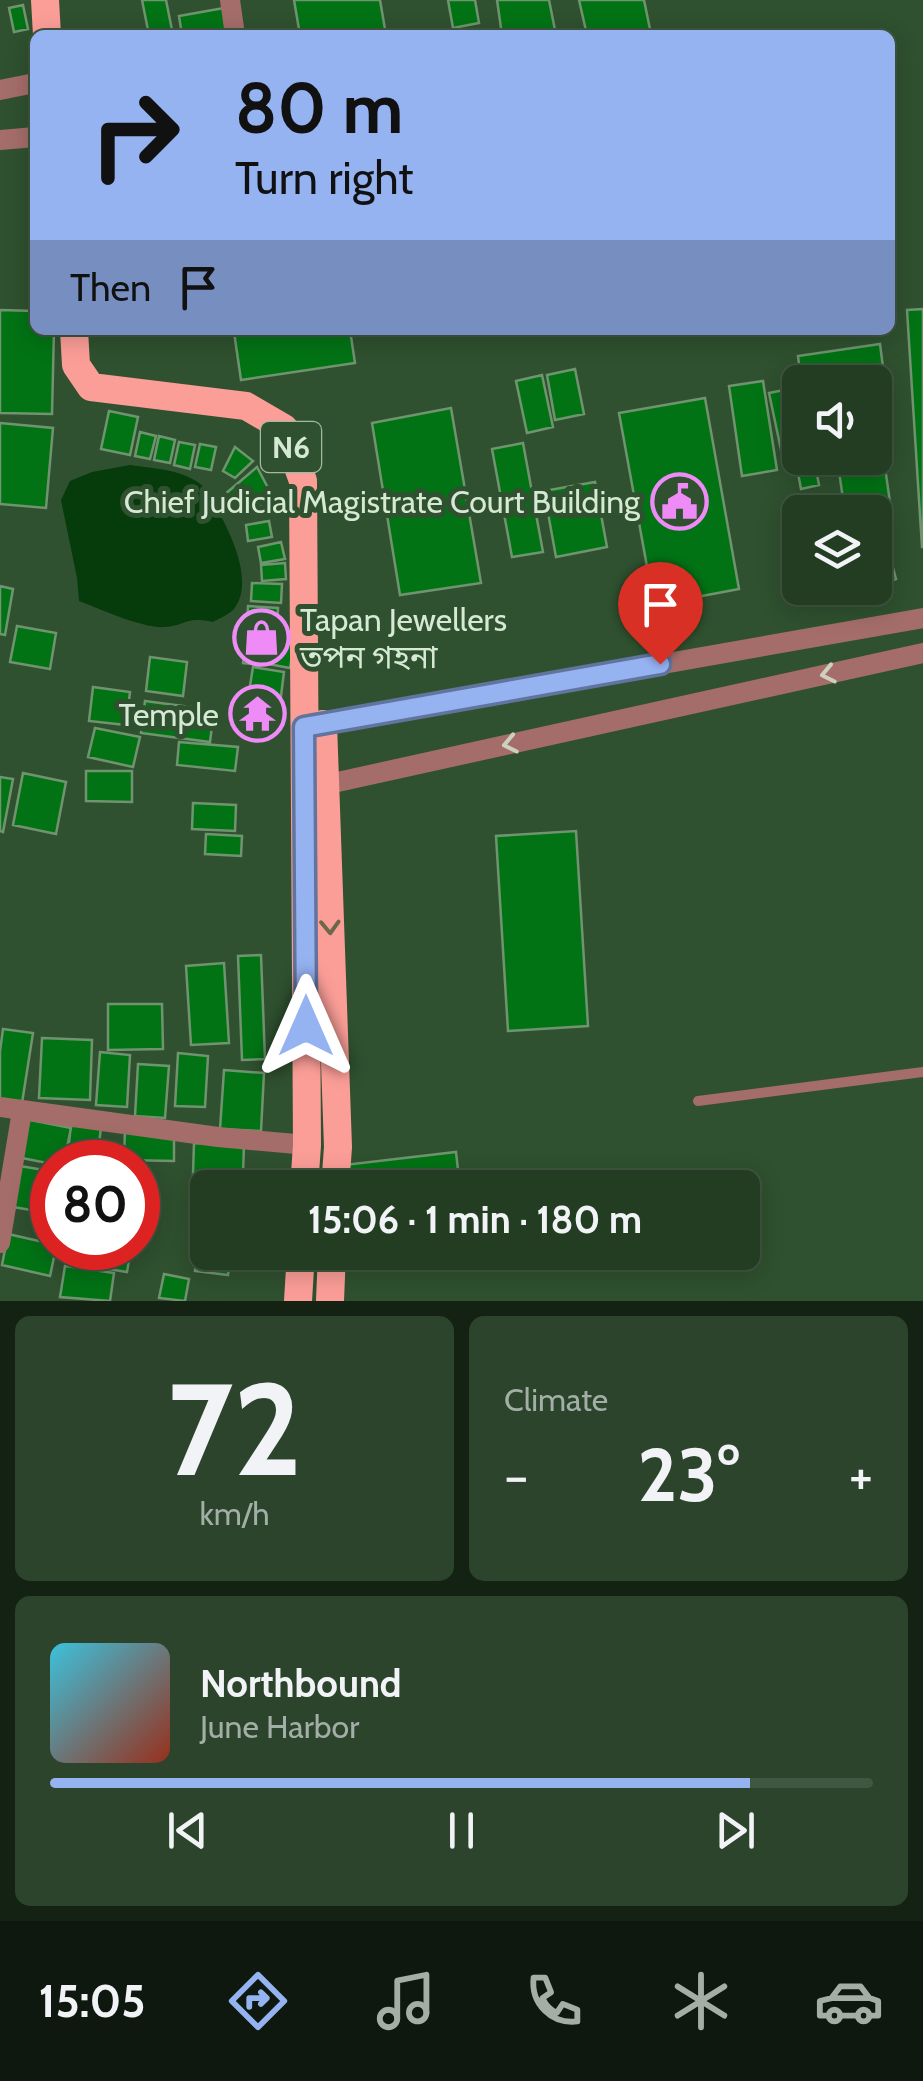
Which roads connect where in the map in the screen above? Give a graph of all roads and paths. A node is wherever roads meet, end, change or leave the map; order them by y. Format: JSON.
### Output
{"nodes":[{"id":1,"x":45,"y":0,"type":"edge"},
{"id":2,"x":230,"y":0,"type":"edge"},
{"id":3,"x":47,"y":30,"type":"edge"},
{"id":4,"x":234,"y":30,"type":"edge"},
{"id":5,"x":30,"y":84,"type":"edge"},
{"id":6,"x":0,"y":90,"type":"edge"},
{"id":7,"x":30,"y":137,"type":"edge"},
{"id":8,"x":0,"y":140,"type":"edge"},
{"id":9,"x":74,"y":335,"type":"edge"},
{"id":10,"x":923,"y":618,"type":"edge"},
{"id":11,"x":923,"y":653,"type":"edge"},
{"id":12,"x":314,"y":726,"type":"junction"},
{"id":13,"x":315,"y":787,"type":"junction"},
{"id":14,"x":923,"y":1072,"type":"edge"},
{"id":15,"x":698,"y":1101,"type":"dead end"},
{"id":16,"x":0,"y":1107,"type":"edge"},
{"id":17,"x":22,"y":1110,"type":"junction"},
{"id":18,"x":307,"y":1145,"type":"junction"},
{"id":19,"x":305,"y":1170,"type":"edge"},
{"id":20,"x":337,"y":1170,"type":"edge"},
{"id":21,"x":0,"y":1243,"type":"edge"},
{"id":22,"x":300,"y":1270,"type":"edge"},
{"id":23,"x":331,"y":1270,"type":"edge"},
{"id":24,"x":298,"y":1301,"type":"edge"},
{"id":25,"x":330,"y":1301,"type":"edge"}],
"edges":[{"from":1,"to":3,"type":"highway"},
{"from":2,"to":4,"type":"street"},
{"from":5,"to":6,"type":"street"},
{"from":7,"to":8,"type":"street"},
{"from":9,"to":12,"type":"highway","number":"N6"},
{"from":10,"to":12,"type":"street"},
{"from":11,"to":13,"type":"street","one_way":true},
{"from":12,"to":13,"type":"highway","number":"N6"},
{"from":13,"to":18,"type":"highway","number":"N6"},
{"from":13,"to":20,"type":"highway","number":"N6","one_way":true},
{"from":14,"to":15,"type":"lane"},
{"from":16,"to":17,"type":"street"},
{"from":17,"to":18,"type":"street"},
{"from":17,"to":21,"type":"street"},
{"from":18,"to":19,"type":"highway","number":"N6"},
{"from":22,"to":24,"type":"highway"},
{"from":23,"to":25,"type":"highway"}]}
